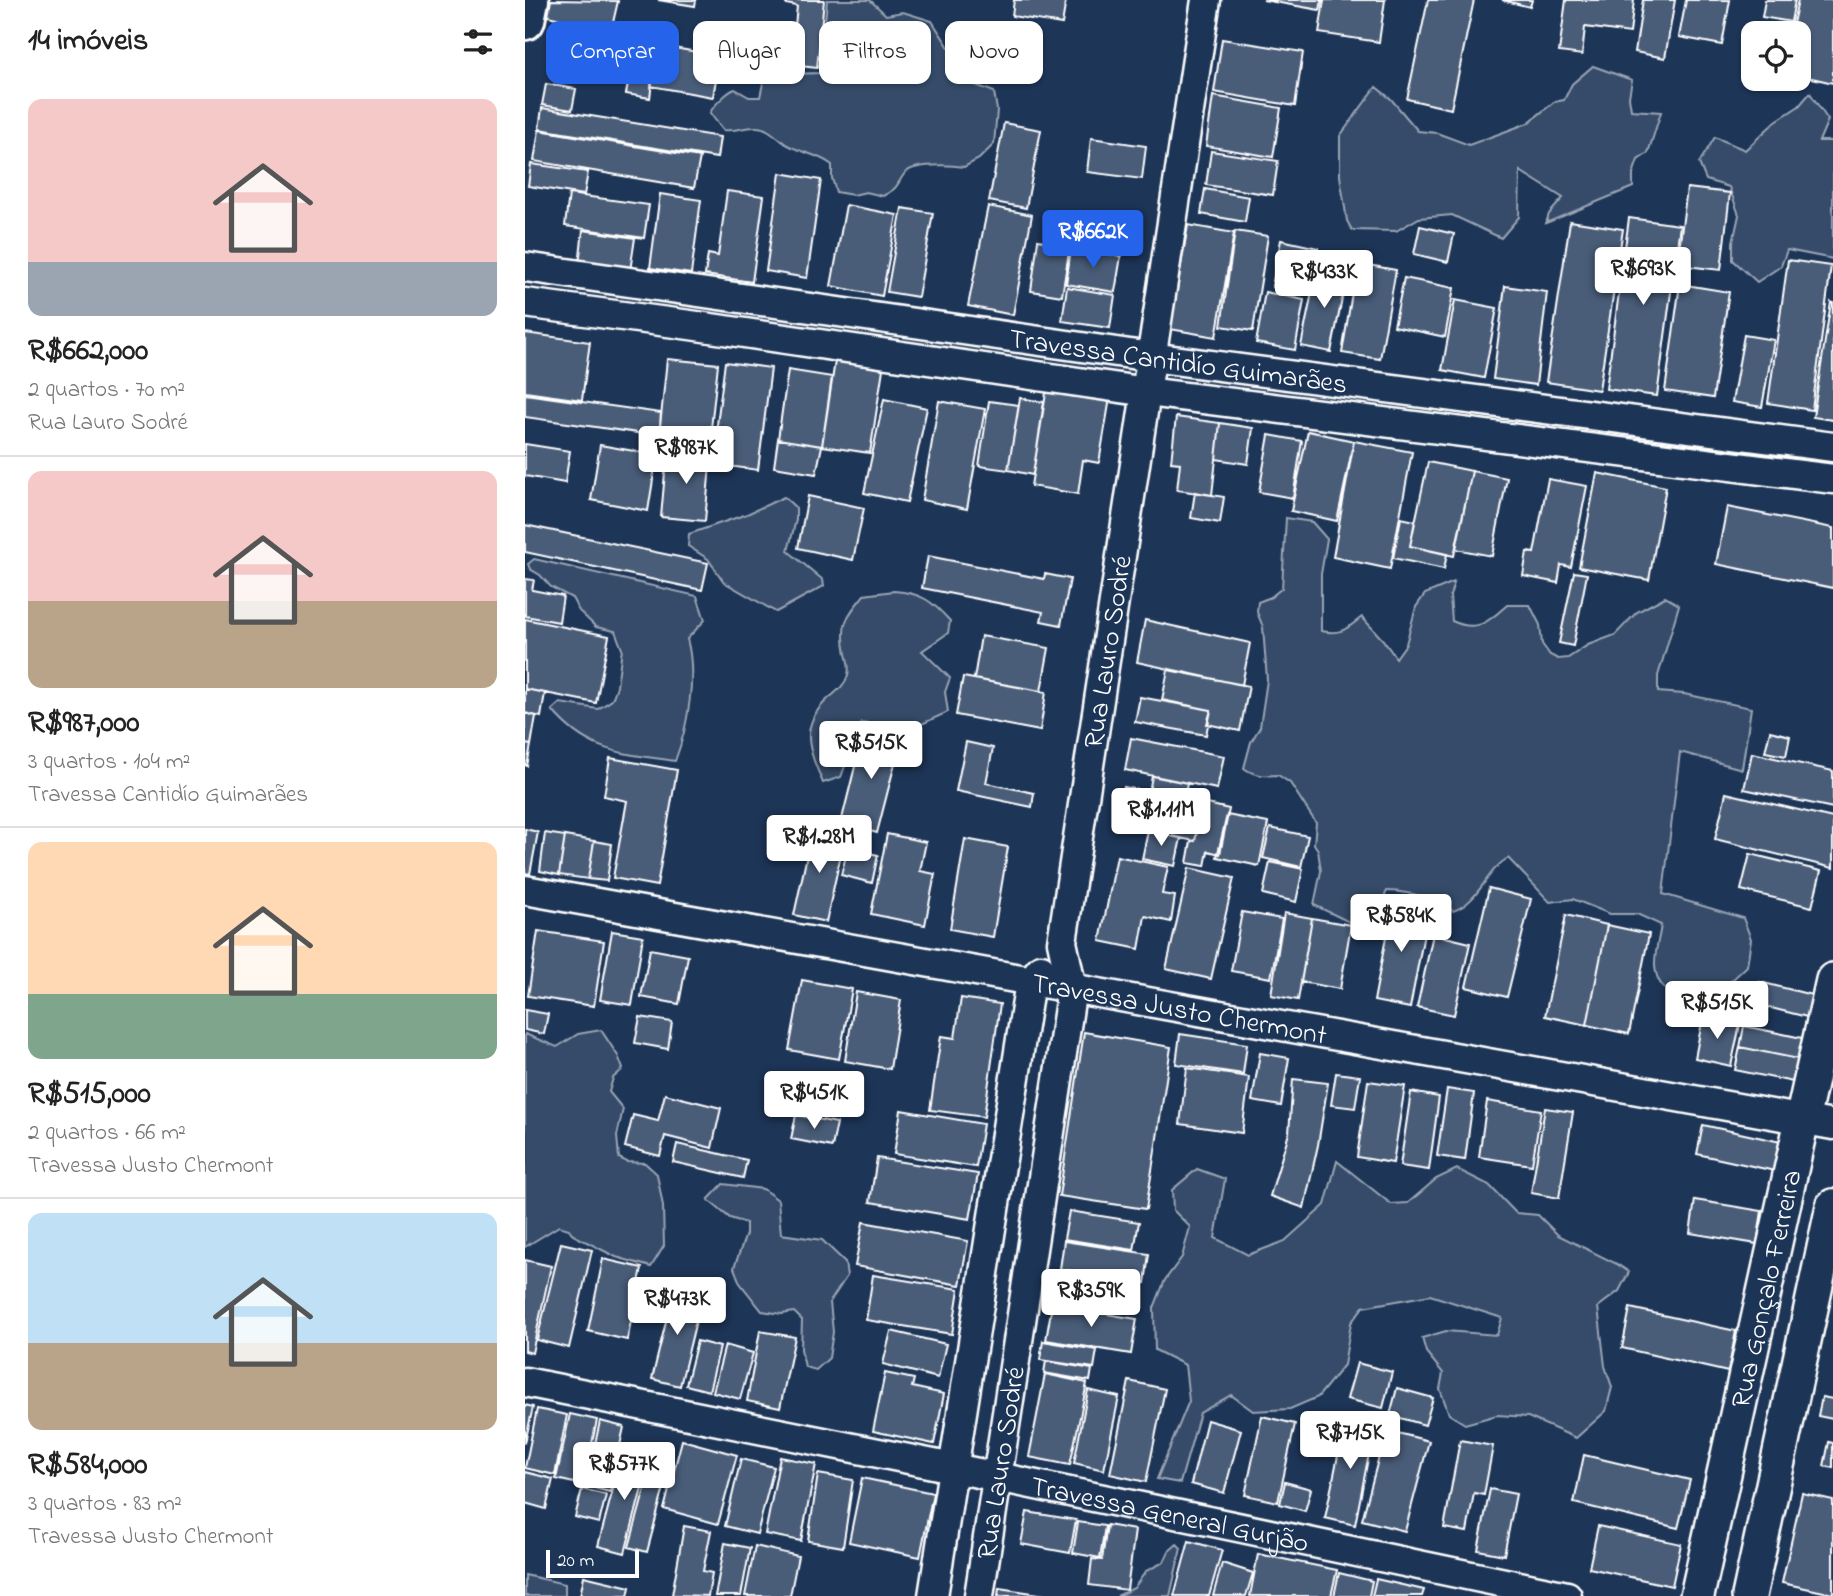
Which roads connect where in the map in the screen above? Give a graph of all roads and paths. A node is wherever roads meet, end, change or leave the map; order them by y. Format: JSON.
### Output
{"nodes":[{"id":1,"x":529,"y":0,"type":"edge"},
{"id":2,"x":1206,"y":0,"type":"edge"},
{"id":3,"x":525,"y":20,"type":"edge"},
{"id":4,"x":525,"y":267,"type":"edge"},
{"id":5,"x":697,"y":292,"type":"junction"},
{"id":6,"x":525,"y":303,"type":"edge"},
{"id":7,"x":690,"y":325,"type":"junction"},
{"id":8,"x":1151,"y":358,"type":"junction"},
{"id":9,"x":1147,"y":392,"type":"junction"},
{"id":10,"x":1833,"y":447,"type":"edge"},
{"id":11,"x":1833,"y":479,"type":"edge"},
{"id":12,"x":525,"y":890,"type":"edge"},
{"id":13,"x":1062,"y":942,"type":"junction"},
{"id":14,"x":1833,"y":979,"type":"edge"},
{"id":15,"x":1030,"y":982,"type":"junction"},
{"id":16,"x":1072,"y":988,"type":"junction"},
{"id":17,"x":1818,"y":1121,"type":"edge"},
{"id":18,"x":1833,"y":1206,"type":"edge"},
{"id":19,"x":525,"y":1382,"type":"edge"},
{"id":20,"x":955,"y":1470,"type":"junction"},
{"id":21,"x":998,"y":1477,"type":"junction"},
{"id":22,"x":933,"y":1596,"type":"edge"},
{"id":23,"x":979,"y":1596,"type":"edge"},
{"id":24,"x":1567,"y":1596,"type":"edge"},
{"id":25,"x":1697,"y":1596,"type":"edge"},
{"id":26,"x":1749,"y":1596,"type":"edge"}],
"edges":[{"from":1,"to":3,"type":"main road"},
{"from":2,"to":8,"type":"street","name":"Rua Lauro Sodré"},
{"from":4,"to":5,"type":"street","name":"Travessa Cantidío Guimarães"},
{"from":5,"to":7,"type":"street"},
{"from":5,"to":8,"type":"street","name":"Travessa Cantidío Guimarães"},
{"from":6,"to":7,"type":"street","name":"Travessa Cantidío Guimarães"},
{"from":7,"to":9,"type":"street","name":"Travessa Cantidío Guimarães"},
{"from":8,"to":9,"type":"street","name":"Rua Lauro Sodré"},
{"from":8,"to":10,"type":"street","name":"Travessa Cantidío Guimarães"},
{"from":9,"to":11,"type":"street","name":"Travessa Cantidío Guimarães"},
{"from":9,"to":13,"type":"street","name":"Rua Lauro Sodré"},
{"from":12,"to":15,"type":"street","name":"Travessa Justo Chermont"},
{"from":13,"to":15,"type":"street"},
{"from":13,"to":16,"type":"street","name":"Rua Lauro Sodré"},
{"from":14,"to":17,"type":"street","name":"Rua Gonçalo Ferreira"},
{"from":15,"to":16,"type":"street","name":"Travessa Justo Chermont"},
{"from":15,"to":20,"type":"street","name":"Rua Lauro Sodré"},
{"from":16,"to":17,"type":"street","name":"Travessa Justo Chermont"},
{"from":16,"to":21,"type":"street","name":"Rua Lauro Sodré"},
{"from":17,"to":25,"type":"street","name":"Rua Gonçalo Ferreira"},
{"from":18,"to":26,"type":"street","name":"Rua Gonçalo Ferreira"},
{"from":19,"to":20,"type":"street","name":"Travessa General Gurjão"},
{"from":20,"to":21,"type":"street","name":"Travessa General Gurjão"},
{"from":20,"to":22,"type":"street","name":"Rua Lauro Sodré"},
{"from":21,"to":23,"type":"street","name":"Rua Lauro Sodré"},
{"from":21,"to":24,"type":"street","name":"Travessa General Gurjão"}]}
